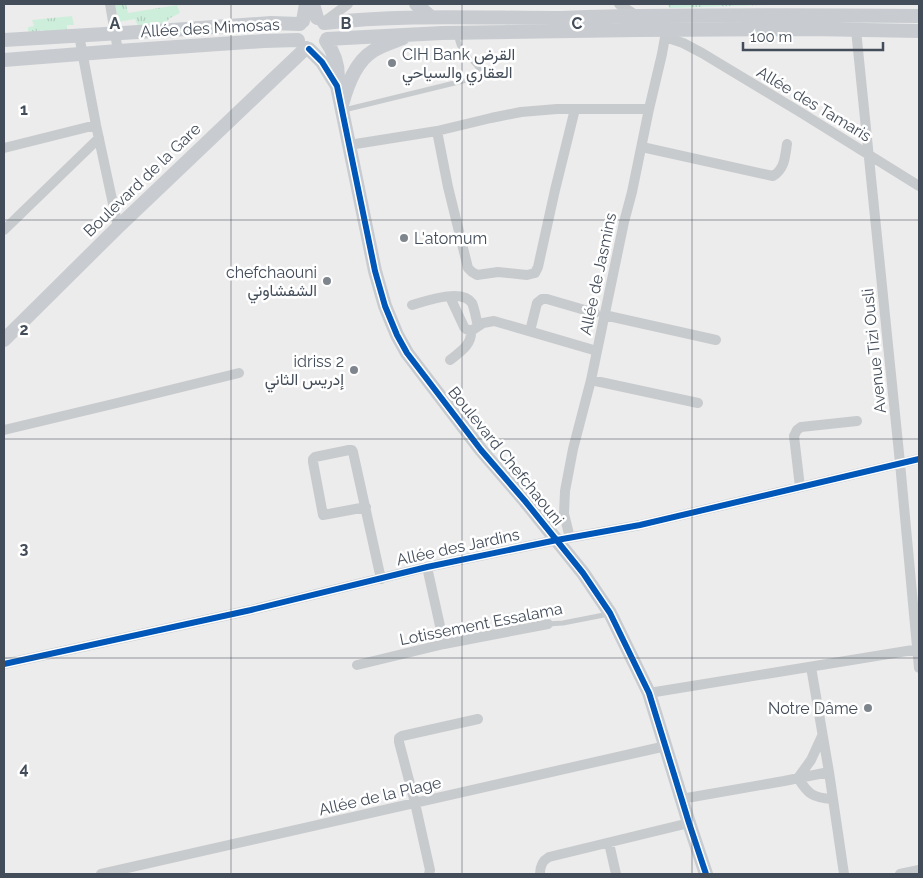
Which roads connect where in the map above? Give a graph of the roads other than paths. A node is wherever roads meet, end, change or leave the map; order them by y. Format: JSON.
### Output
{"nodes":[{"id":1,"x":110,"y":4,"type":"edge"},
{"id":2,"x":306,"y":4,"type":"edge"},
{"id":3,"x":313,"y":4,"type":"edge"},
{"id":4,"x":348,"y":4,"type":"edge"},
{"id":5,"x":416,"y":4,"type":"edge"},
{"id":6,"x":619,"y":4,"type":"edge"},
{"id":7,"x":855,"y":10,"type":"edge"},
{"id":8,"x":665,"y":16,"type":"junction"},
{"id":9,"x":919,"y":16,"type":"edge"},
{"id":10,"x":431,"y":17,"type":"junction"},
{"id":11,"x":314,"y":22,"type":"junction"},
{"id":12,"x":638,"y":23,"type":"junction"},
{"id":13,"x":856,"y":30,"type":"junction"},
{"id":14,"x":919,"y":31,"type":"edge"},
{"id":15,"x":116,"y":33,"type":"junction"},
{"id":16,"x":457,"y":33,"type":"junction"},
{"id":17,"x":410,"y":34,"type":"junction"},
{"id":18,"x":665,"y":34,"type":"junction"},
{"id":19,"x":79,"y":36,"type":"junction"},
{"id":20,"x":4,"y":40,"type":"edge"},
{"id":21,"x":327,"y":40,"type":"junction"},
{"id":22,"x":304,"y":46,"type":"junction"},
{"id":23,"x":118,"y":51,"type":"junction"},
{"id":24,"x":82,"y":53,"type":"junction"},
{"id":25,"x":4,"y":60,"type":"edge"},
{"id":26,"x":337,"y":86,"type":"junction"},
{"id":27,"x":342,"y":108,"type":"junction"},
{"id":28,"x":575,"y":109,"type":"junction"},
{"id":29,"x":649,"y":109,"type":"junction"},
{"id":30,"x":96,"y":125,"type":"junction"},
{"id":31,"x":436,"y":131,"type":"junction"},
{"id":32,"x":99,"y":138,"type":"junction"},
{"id":33,"x":788,"y":144,"type":"dead end"},
{"id":34,"x":349,"y":145,"type":"junction"},
{"id":35,"x":642,"y":146,"type":"junction"},
{"id":36,"x":4,"y":148,"type":"edge"},
{"id":37,"x":869,"y":154,"type":"junction"},
{"id":38,"x":919,"y":186,"type":"edge"},
{"id":39,"x":118,"y":227,"type":"junction"},
{"id":40,"x":4,"y":230,"type":"edge"},
{"id":41,"x":450,"y":297,"type":"junction"},
{"id":42,"x":412,"y":305,"type":"dead end"},
{"id":43,"x":599,"y":314,"type":"junction"},
{"id":44,"x":475,"y":328,"type":"junction"},
{"id":45,"x":530,"y":331,"type":"junction"},
{"id":46,"x":4,"y":340,"type":"edge"},
{"id":47,"x":716,"y":340,"type":"dead end"},
{"id":48,"x":597,"y":351,"type":"junction"},
{"id":49,"x":450,"y":360,"type":"dead end"},
{"id":50,"x":239,"y":373,"type":"dead end"},
{"id":51,"x":591,"y":380,"type":"junction"},
{"id":52,"x":698,"y":403,"type":"dead end"},
{"id":53,"x":857,"y":421,"type":"dead end"},
{"id":54,"x":4,"y":430,"type":"edge"},
{"id":55,"x":919,"y":459,"type":"edge"},
{"id":56,"x":900,"y":463,"type":"junction"},
{"id":57,"x":800,"y":487,"type":"junction"},
{"id":58,"x":366,"y":507,"type":"junction"},
{"id":59,"x":564,"y":539,"type":"junction"},
{"id":60,"x":428,"y":567,"type":"junction"},
{"id":61,"x":381,"y":579,"type":"junction"},
{"id":62,"x":610,"y":613,"type":"junction"},
{"id":63,"x":548,"y":624,"type":"joint"},
{"id":64,"x":444,"y":644,"type":"junction"},
{"id":65,"x":918,"y":649,"type":"edge"},
{"id":66,"x":4,"y":664,"type":"edge"},
{"id":67,"x":357,"y":665,"type":"dead end"},
{"id":68,"x":811,"y":667,"type":"junction"},
{"id":69,"x":919,"y":668,"type":"edge"},
{"id":70,"x":649,"y":693,"type":"junction"},
{"id":71,"x":478,"y":719,"type":"dead end"},
{"id":72,"x":822,"y":735,"type":"junction"},
{"id":73,"x":666,"y":746,"type":"junction"},
{"id":74,"x":829,"y":772,"type":"junction"},
{"id":75,"x":798,"y":778,"type":"junction"},
{"id":76,"x":682,"y":799,"type":"junction"},
{"id":77,"x":832,"y":799,"type":"junction"},
{"id":78,"x":415,"y":803,"type":"junction"},
{"id":79,"x":689,"y":823,"type":"junction"},
{"id":80,"x":609,"y":843,"type":"junction"},
{"id":81,"x":149,"y":869,"type":"edge"},
{"id":82,"x":919,"y":870,"type":"edge"},
{"id":83,"x":101,"y":874,"type":"edge"},
{"id":84,"x":429,"y":874,"type":"edge"},
{"id":85,"x":540,"y":874,"type":"edge"},
{"id":86,"x":616,"y":874,"type":"edge"},
{"id":87,"x":706,"y":874,"type":"edge"},
{"id":88,"x":844,"y":874,"type":"edge"},
{"id":89,"x":900,"y":874,"type":"edge"}],
"edges":[{"from":1,"to":15,"type":"street"},
{"from":2,"to":11,"type":"main road"},
{"from":3,"to":11,"type":"main road"},
{"from":4,"to":11,"type":"street"},
{"from":5,"to":10,"type":"main road"},
{"from":6,"to":12,"type":"street"},
{"from":7,"to":8,"type":"main road","name":"Allée des Mimosas"},
{"from":7,"to":9,"type":"main road","name":"Allée des Mimosas"},
{"from":8,"to":12,"type":"main road","name":"Allée des Mimosas"},
{"from":8,"to":18,"type":"street","name":"Allée de Jasmins"},
{"from":10,"to":11,"type":"main road","name":"Allée des Mimosas"},
{"from":10,"to":12,"type":"main road","name":"Allée des Mimosas"},
{"from":11,"to":15,"type":"main road","name":"Allée des Mimosas"},
{"from":11,"to":21,"type":"main road"},
{"from":11,"to":22,"type":"main road"},
{"from":12,"to":16,"type":"main road","name":"Allée des Mimosas"},
{"from":12,"to":18,"type":"main road","name":"Allée des Mimosas"},
{"from":13,"to":14,"type":"main road","name":"Allée des Mimosas"},
{"from":13,"to":18,"type":"main road","name":"Allée des Mimosas"},
{"from":13,"to":37,"type":"street","name":"Avenue Tizi Ousli"},
{"from":15,"to":19,"type":"main road","name":"Allée des Mimosas"},
{"from":15,"to":23,"type":"street"},
{"from":16,"to":17,"type":"main road","name":"Allée des Mimosas"},
{"from":16,"to":27,"type":"lane"},
{"from":17,"to":21,"type":"main road","name":"Allée des Mimosas"},
{"from":17,"to":27,"type":"main road"},
{"from":18,"to":29,"type":"street","name":"Allée de Jasmins"},
{"from":18,"to":37,"type":"street","name":"Allée des Tamaris"},
{"from":19,"to":20,"type":"main road","name":"Allée des Mimosas"},
{"from":19,"to":24,"type":"street"},
{"from":21,"to":22,"type":"main road"},
{"from":21,"to":26,"type":"main road","name":"Boulevard Chefchaouni"},
{"from":22,"to":23,"type":"main road","name":"Allée des Mimosas"},
{"from":22,"to":26,"type":"main road","name":"Boulevard Chefchaouni"},
{"from":22,"to":39,"type":"main road","name":"Boulevard de la Gare"},
{"from":23,"to":24,"type":"main road","name":"Allée des Mimosas"},
{"from":24,"to":25,"type":"main road","name":"Allée des Mimosas"},
{"from":24,"to":30,"type":"street"},
{"from":26,"to":27,"type":"main road","name":"Boulevard Chefchaouni"},
{"from":27,"to":34,"type":"main road","name":"Boulevard Chefchaouni"},
{"from":28,"to":29,"type":"street"},
{"from":28,"to":31,"type":"street"},
{"from":28,"to":31,"type":"street"},
{"from":29,"to":35,"type":"street","name":"Allée de Jasmins"},
{"from":30,"to":32,"type":"street"},
{"from":30,"to":36,"type":"street"},
{"from":31,"to":34,"type":"street"},
{"from":32,"to":39,"type":"street"},
{"from":32,"to":40,"type":"street"},
{"from":33,"to":35,"type":"street"},
{"from":34,"to":59,"type":"main road","name":"Boulevard Chefchaouni"},
{"from":35,"to":43,"type":"street","name":"Allée de Jasmins"},
{"from":37,"to":38,"type":"street","name":"Allée des Tamaris"},
{"from":37,"to":56,"type":"street","name":"Avenue Tizi Ousli"},
{"from":39,"to":46,"type":"main road","name":"Boulevard de la Gare"},
{"from":41,"to":42,"type":"street"},
{"from":41,"to":44,"type":"street"},
{"from":41,"to":44,"type":"street"},
{"from":43,"to":45,"type":"street"},
{"from":43,"to":47,"type":"street"},
{"from":43,"to":48,"type":"street","name":"Allée de Jasmins"},
{"from":44,"to":45,"type":"street"},
{"from":44,"to":49,"type":"street"},
{"from":45,"to":48,"type":"street"},
{"from":48,"to":51,"type":"street","name":"Allée de Jasmins"},
{"from":50,"to":54,"type":"street"},
{"from":51,"to":52,"type":"street"},
{"from":51,"to":59,"type":"street","name":"Allée de Jasmins"},
{"from":53,"to":57,"type":"street"},
{"from":55,"to":56,"type":"street","name":"Allée des Jardins"},
{"from":56,"to":57,"type":"street","name":"Allée des Jardins"},
{"from":56,"to":65,"type":"street","name":"Avenue Tizi Ousli"},
{"from":57,"to":59,"type":"street","name":"Allée des Jardins"},
{"from":58,"to":58,"type":"street"},
{"from":58,"to":61,"type":"street"},
{"from":59,"to":60,"type":"street","name":"Allée des Jardins"},
{"from":59,"to":62,"type":"main road","name":"Boulevard Chefchaouni"},
{"from":60,"to":61,"type":"street","name":"Allée des Jardins"},
{"from":60,"to":64,"type":"street"},
{"from":61,"to":66,"type":"street","name":"Allée des Jardins"},
{"from":62,"to":63,"type":"lane","name":"Lotissement Essalama"},
{"from":62,"to":70,"type":"main road","name":"Boulevard Chefchaouni"},
{"from":63,"to":64,"type":"street","name":"Lotissement Essalama"},
{"from":64,"to":67,"type":"street","name":"Lotissement Essalama"},
{"from":65,"to":68,"type":"street"},
{"from":65,"to":69,"type":"street","name":"Avenue Tizi Ousli"},
{"from":68,"to":70,"type":"street"},
{"from":68,"to":72,"type":"street"},
{"from":70,"to":73,"type":"main road","name":"Boulevard Chefchaouni"},
{"from":71,"to":78,"type":"street"},
{"from":72,"to":74,"type":"street"},
{"from":72,"to":75,"type":"street"},
{"from":73,"to":76,"type":"main road","name":"Boulevard Chefchaouni"},
{"from":73,"to":78,"type":"street","name":"Allée de la Plage"},
{"from":74,"to":75,"type":"street"},
{"from":74,"to":77,"type":"street"},
{"from":75,"to":76,"type":"street"},
{"from":75,"to":77,"type":"street"},
{"from":76,"to":79,"type":"main road","name":"Boulevard Chefchaouni"},
{"from":77,"to":88,"type":"street"},
{"from":78,"to":81,"type":"street","name":"Allée de la Plage"},
{"from":78,"to":84,"type":"street"},
{"from":79,"to":80,"type":"street"},
{"from":79,"to":87,"type":"main road","name":"Boulevard Chefchaouni"},
{"from":80,"to":85,"type":"street"},
{"from":80,"to":86,"type":"street"},
{"from":81,"to":83,"type":"street","name":"Allée de la Plage"},
{"from":82,"to":89,"type":"street"}]}
